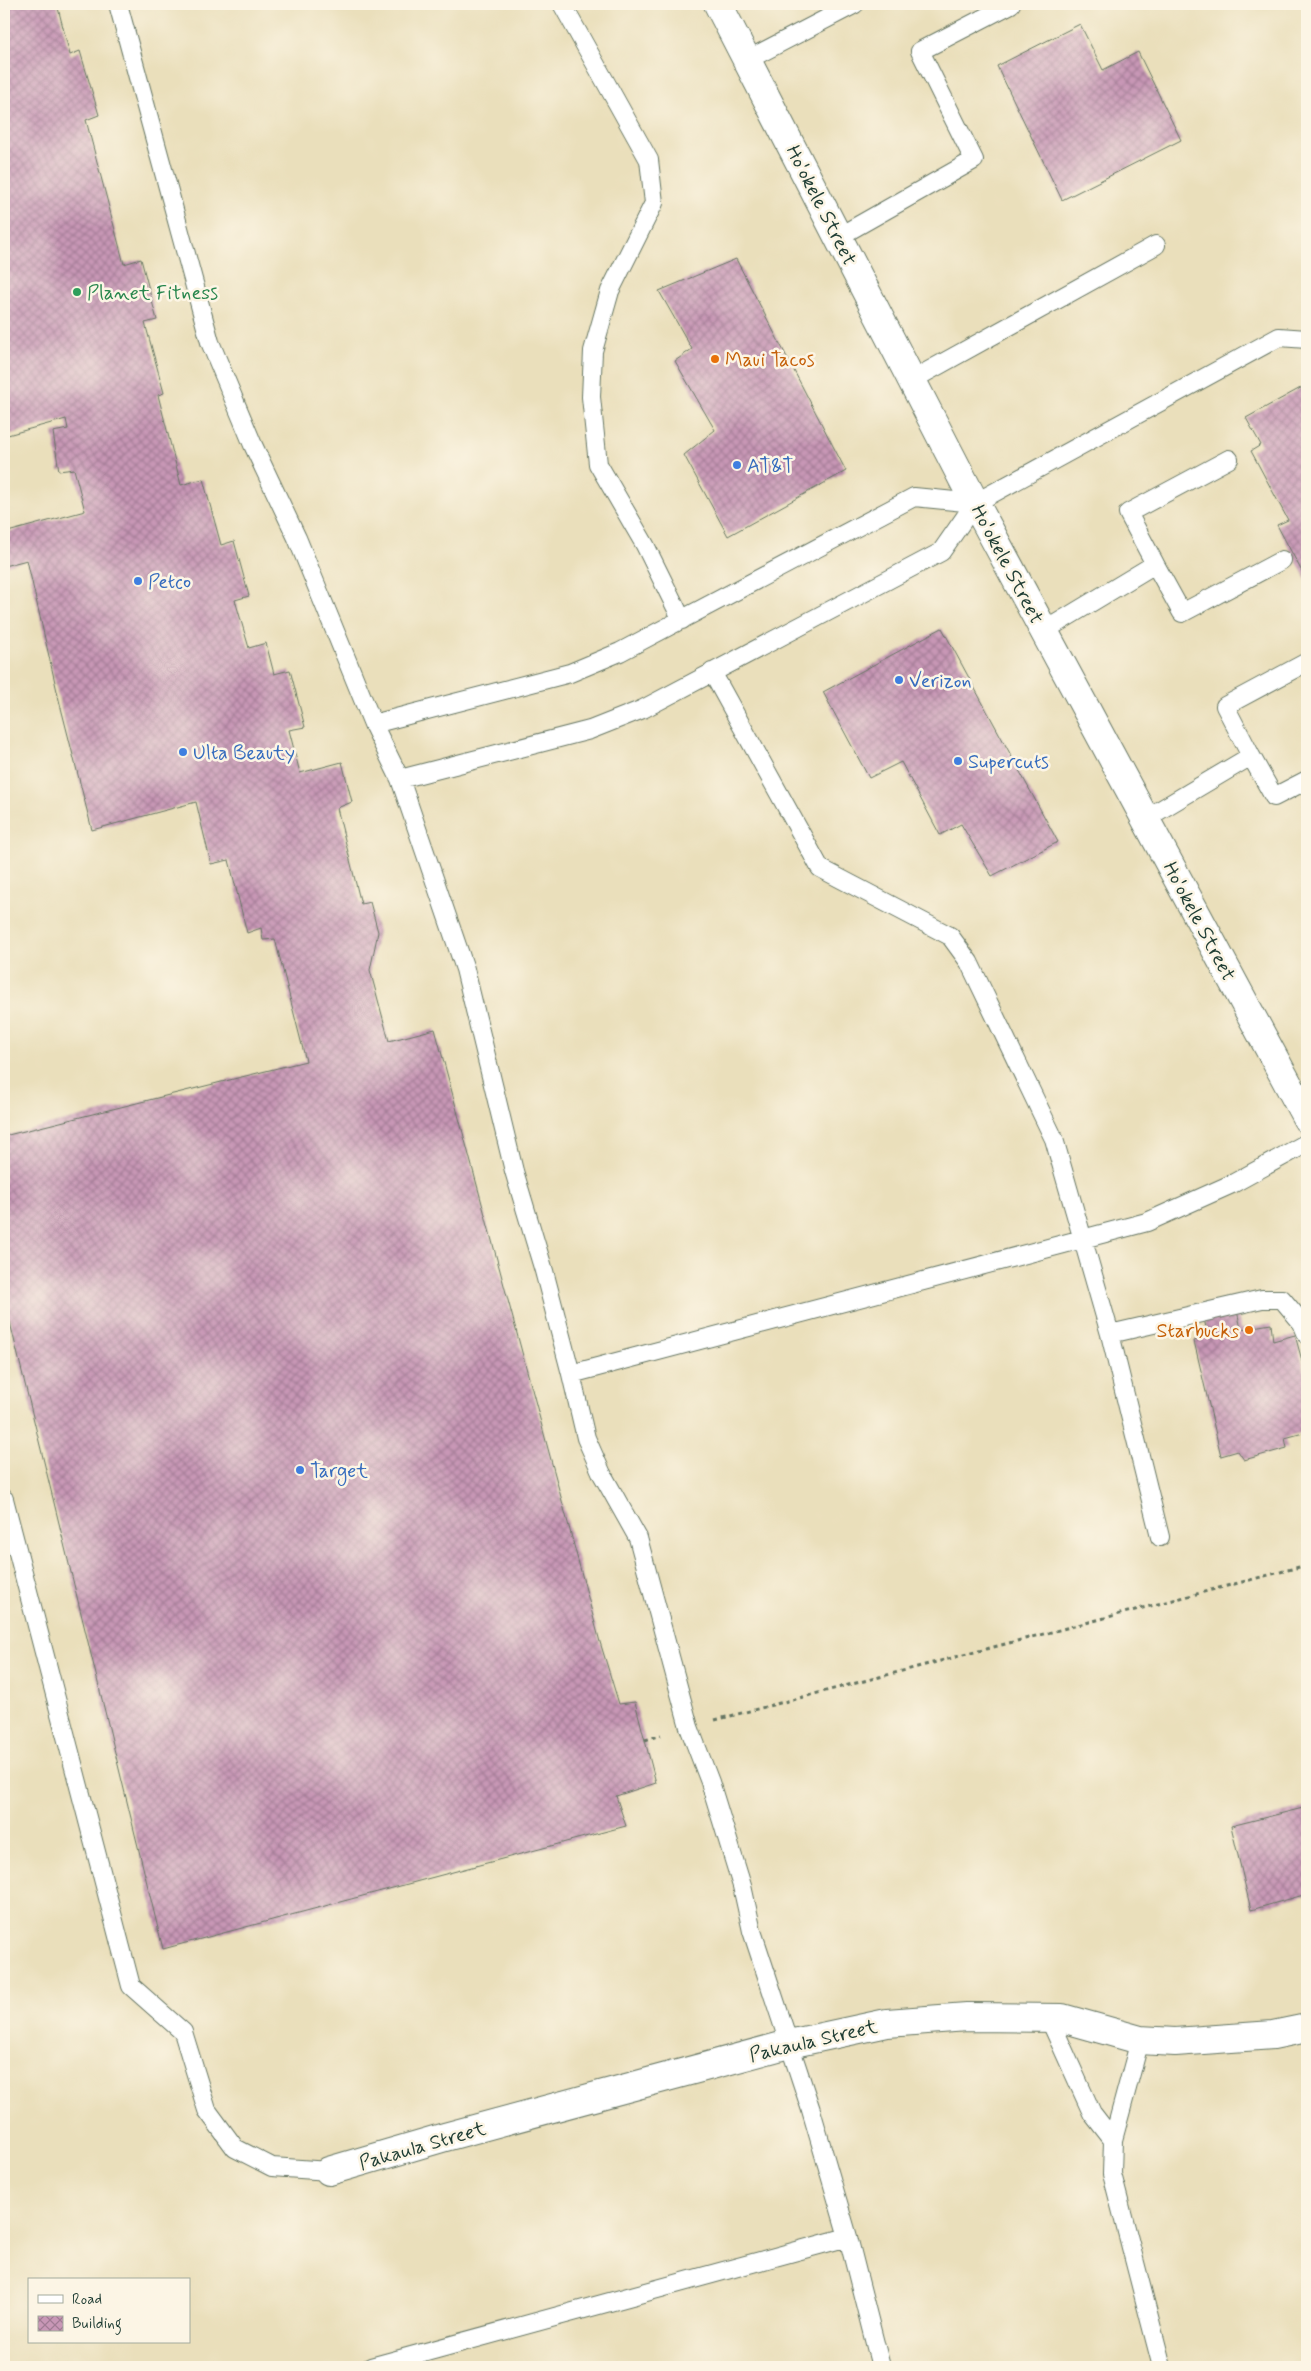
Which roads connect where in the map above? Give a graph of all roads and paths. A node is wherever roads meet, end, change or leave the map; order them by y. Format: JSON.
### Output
{"nodes":[{"id":1,"x":118,"y":4,"type":"edge"},
{"id":2,"x":562,"y":4,"type":"edge"},
{"id":3,"x":718,"y":4,"type":"edge"},
{"id":4,"x":855,"y":4,"type":"edge"},
{"id":5,"x":1011,"y":4,"type":"edge"},
{"id":6,"x":747,"y":60,"type":"junction"},
{"id":7,"x":838,"y":237,"type":"junction"},
{"id":8,"x":1156,"y":245,"type":"dead end"},
{"id":9,"x":1307,"y":339,"type":"edge"},
{"id":10,"x":912,"y":380,"type":"junction"},
{"id":11,"x":1229,"y":459,"type":"dead end"},
{"id":12,"x":975,"y":503,"type":"junction"},
{"id":13,"x":1282,"y":560,"type":"dead end"},
{"id":14,"x":1156,"y":564,"type":"junction"},
{"id":15,"x":682,"y":620,"type":"junction"},
{"id":16,"x":1044,"y":631,"type":"junction"},
{"id":17,"x":1307,"y":662,"type":"edge"},
{"id":18,"x":712,"y":672,"type":"junction"},
{"id":19,"x":373,"y":724,"type":"junction"},
{"id":20,"x":1252,"y":756,"type":"junction"},
{"id":21,"x":400,"y":779,"type":"junction"},
{"id":22,"x":1307,"y":780,"type":"edge"},
{"id":23,"x":1145,"y":819,"type":"junction"},
{"id":24,"x":1307,"y":1119,"type":"edge"},
{"id":25,"x":1307,"y":1143,"type":"edge"},
{"id":26,"x":1083,"y":1240,"type":"junction"},
{"id":27,"x":1110,"y":1334,"type":"junction"},
{"id":28,"x":1307,"y":1335,"type":"edge"},
{"id":29,"x":571,"y":1374,"type":"junction"},
{"id":30,"x":4,"y":1499,"type":"edge"},
{"id":31,"x":1160,"y":1537,"type":"dead end"},
{"id":32,"x":1307,"y":1565,"type":"edge"},
{"id":33,"x":689,"y":1727,"type":"junction"},
{"id":34,"x":645,"y":1740,"type":"dead end"},
{"id":35,"x":1049,"y":2018,"type":"junction"},
{"id":36,"x":1307,"y":2028,"type":"edge"},
{"id":37,"x":1140,"y":2040,"type":"junction"},
{"id":38,"x":789,"y":2044,"type":"junction"},
{"id":39,"x":1113,"y":2140,"type":"junction"},
{"id":40,"x":330,"y":2171,"type":"joint"},
{"id":41,"x":848,"y":2237,"type":"junction"},
{"id":42,"x":371,"y":2367,"type":"edge"},
{"id":43,"x":881,"y":2367,"type":"edge"},
{"id":44,"x":1162,"y":2367,"type":"edge"}],
"edges":[{"from":1,"to":19,"type":"lane"},
{"from":2,"to":15,"type":"lane"},
{"from":3,"to":6,"type":"main road","name":"Ho'okele Street"},
{"from":4,"to":6,"type":"lane"},
{"from":5,"to":7,"type":"lane"},
{"from":6,"to":7,"type":"main road","name":"Ho'okele Street"},
{"from":7,"to":10,"type":"main road","name":"Ho'okele Street"},
{"from":8,"to":10,"type":"lane"},
{"from":9,"to":12,"type":"lane"},
{"from":10,"to":12,"type":"main road","name":"Ho'okele Street"},
{"from":11,"to":14,"type":"lane"},
{"from":12,"to":15,"type":"lane"},
{"from":12,"to":16,"type":"main road","name":"Ho'okele Street"},
{"from":12,"to":18,"type":"lane"},
{"from":13,"to":14,"type":"lane"},
{"from":14,"to":16,"type":"lane"},
{"from":15,"to":19,"type":"lane"},
{"from":16,"to":23,"type":"main road","name":"Ho'okele Street"},
{"from":17,"to":20,"type":"lane"},
{"from":18,"to":21,"type":"lane"},
{"from":18,"to":26,"type":"lane"},
{"from":19,"to":21,"type":"lane"},
{"from":20,"to":22,"type":"lane"},
{"from":20,"to":23,"type":"lane"},
{"from":21,"to":29,"type":"lane"},
{"from":23,"to":24,"type":"main road","name":"Ho'okele Street"},
{"from":25,"to":26,"type":"lane"},
{"from":26,"to":27,"type":"lane"},
{"from":26,"to":29,"type":"lane"},
{"from":27,"to":28,"type":"lane"},
{"from":27,"to":31,"type":"lane"},
{"from":29,"to":33,"type":"lane"},
{"from":30,"to":40,"type":"lane"},
{"from":32,"to":33,"type":"path"},
{"from":33,"to":34,"type":"path"},
{"from":33,"to":38,"type":"lane"},
{"from":35,"to":37,"type":"main road","name":"Pakaula Street"},
{"from":35,"to":38,"type":"main road","name":"Pakaula Street"},
{"from":35,"to":39,"type":"lane"},
{"from":36,"to":37,"type":"main road","name":"Pakaula Street"},
{"from":37,"to":39,"type":"lane"},
{"from":38,"to":40,"type":"main road","name":"Pakaula Street"},
{"from":38,"to":41,"type":"lane"},
{"from":39,"to":44,"type":"lane"},
{"from":41,"to":42,"type":"lane"},
{"from":41,"to":43,"type":"lane"}]}
